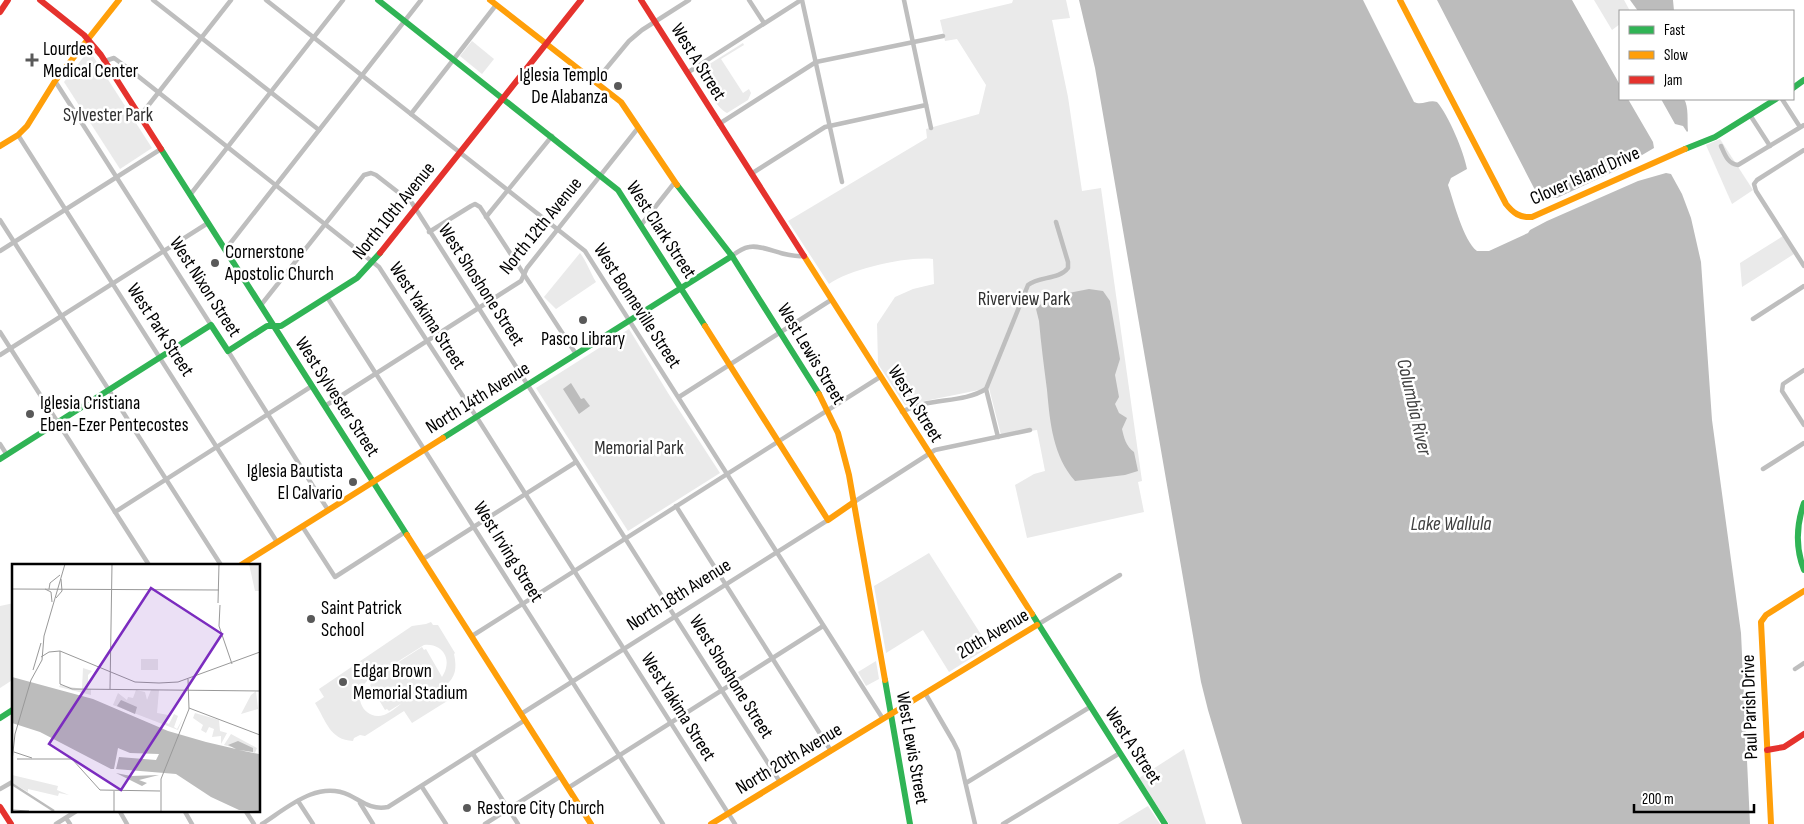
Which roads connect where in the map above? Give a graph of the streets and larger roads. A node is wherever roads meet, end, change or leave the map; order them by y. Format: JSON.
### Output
{"nodes":[{"id":1,"x":8,"y":0,"type":"edge"},
{"id":2,"x":40,"y":0,"type":"edge"},
{"id":3,"x":119,"y":0,"type":"edge"},
{"id":4,"x":153,"y":0,"type":"edge"},
{"id":5,"x":232,"y":0,"type":"edge"},
{"id":6,"x":266,"y":0,"type":"edge"},
{"id":7,"x":343,"y":0,"type":"edge"},
{"id":8,"x":378,"y":0,"type":"edge"},
{"id":9,"x":421,"y":0,"type":"edge"},
{"id":10,"x":490,"y":0,"type":"edge"},
{"id":11,"x":581,"y":0,"type":"edge"},
{"id":12,"x":641,"y":0,"type":"edge"},
{"id":13,"x":689,"y":0,"type":"edge"},
{"id":14,"x":749,"y":0,"type":"edge"},
{"id":15,"x":801,"y":0,"type":"edge"},
{"id":16,"x":904,"y":0,"type":"edge"},
{"id":17,"x":1400,"y":0,"type":"edge"},
{"id":18,"x":496,"y":5,"type":"junction"},
{"id":19,"x":0,"y":6,"type":"edge"},
{"id":20,"x":0,"y":12,"type":"edge"},
{"id":21,"x":405,"y":21,"type":"junction"},
{"id":22,"x":655,"y":22,"type":"junction"},
{"id":23,"x":764,"y":23,"type":"junction"},
{"id":24,"x":943,"y":36,"type":"dead end"},
{"id":25,"x":202,"y":38,"type":"junction"},
{"id":26,"x":314,"y":38,"type":"junction"},
{"id":27,"x":88,"y":39,"type":"junction"},
{"id":28,"x":913,"y":42,"type":"junction"},
{"id":29,"x":546,"y":43,"type":"junction"},
{"id":30,"x":454,"y":59,"type":"junction"},
{"id":31,"x":105,"y":61,"type":"junction"},
{"id":32,"x":816,"y":62,"type":"junction"},
{"id":33,"x":687,"y":73,"type":"junction"},
{"id":34,"x":362,"y":76,"type":"junction"},
{"id":35,"x":55,"y":81,"type":"junction"},
{"id":36,"x":595,"y":82,"type":"junction"},
{"id":37,"x":271,"y":92,"type":"junction"},
{"id":38,"x":159,"y":93,"type":"junction"},
{"id":39,"x":503,"y":98,"type":"junction"},
{"id":40,"x":1774,"y":100,"type":"edge"},
{"id":41,"x":1783,"y":100,"type":"edge"},
{"id":42,"x":926,"y":105,"type":"junction"},
{"id":43,"x":411,"y":114,"type":"junction"},
{"id":44,"x":1750,"y":115,"type":"junction"},
{"id":45,"x":140,"y":116,"type":"junction"},
{"id":46,"x":720,"y":124,"type":"junction"},
{"id":47,"x":829,"y":126,"type":"junction"},
{"id":48,"x":1802,"y":126,"type":"edge"},
{"id":49,"x":638,"y":128,"type":"junction"},
{"id":50,"x":931,"y":128,"type":"dead end"},
{"id":51,"x":319,"y":130,"type":"junction"},
{"id":52,"x":18,"y":135,"type":"junction"},
{"id":53,"x":552,"y":136,"type":"junction"},
{"id":54,"x":0,"y":146,"type":"edge"},
{"id":55,"x":1721,"y":146,"type":"dead end"},
{"id":56,"x":1770,"y":146,"type":"junction"},
{"id":57,"x":228,"y":147,"type":"junction"},
{"id":58,"x":161,"y":149,"type":"junction"},
{"id":59,"x":1804,"y":150,"type":"edge"},
{"id":60,"x":460,"y":152,"type":"junction"},
{"id":61,"x":752,"y":174,"type":"junction"},
{"id":62,"x":601,"y":175,"type":"junction"},
{"id":63,"x":117,"y":178,"type":"junction"},
{"id":64,"x":674,"y":182,"type":"junction"},
{"id":65,"x":842,"y":182,"type":"dead end"},
{"id":66,"x":276,"y":185,"type":"junction"},
{"id":67,"x":508,"y":190,"type":"junction"},
{"id":68,"x":190,"y":195,"type":"junction"},
{"id":69,"x":415,"y":209,"type":"junction"},
{"id":70,"x":66,"y":210,"type":"junction"},
{"id":71,"x":486,"y":216,"type":"junction"},
{"id":72,"x":0,"y":220,"type":"edge"},
{"id":73,"x":1056,"y":222,"type":"dead end"},
{"id":74,"x":208,"y":223,"type":"junction"},
{"id":75,"x":325,"y":224,"type":"junction"},
{"id":76,"x":641,"y":225,"type":"junction"},
{"id":77,"x":558,"y":229,"type":"junction"},
{"id":78,"x":429,"y":232,"type":"junction"},
{"id":79,"x":14,"y":242,"type":"junction"},
{"id":80,"x":225,"y":250,"type":"junction"},
{"id":81,"x":0,"y":251,"type":"edge"},
{"id":82,"x":164,"y":251,"type":"junction"},
{"id":83,"x":732,"y":256,"type":"junction"},
{"id":84,"x":803,"y":256,"type":"junction"},
{"id":85,"x":373,"y":262,"type":"junction"},
{"id":86,"x":1804,"y":266,"type":"edge"},
{"id":87,"x":524,"y":275,"type":"junction"},
{"id":88,"x":113,"y":284,"type":"junction"},
{"id":89,"x":1804,"y":286,"type":"edge"},
{"id":90,"x":681,"y":288,"type":"junction"},
{"id":91,"x":327,"y":297,"type":"junction"},
{"id":92,"x":831,"y":300,"type":"junction"},
{"id":93,"x":261,"y":306,"type":"junction"},
{"id":94,"x":478,"y":309,"type":"junction"},
{"id":95,"x":61,"y":316,"type":"junction"},
{"id":96,"x":1753,"y":319,"type":"dead end"},
{"id":97,"x":630,"y":320,"type":"junction"},
{"id":98,"x":211,"y":325,"type":"junction"},
{"id":99,"x":274,"y":326,"type":"junction"},
{"id":100,"x":0,"y":332,"type":"edge"},
{"id":101,"x":781,"y":332,"type":"junction"},
{"id":102,"x":427,"y":341,"type":"junction"},
{"id":103,"x":10,"y":348,"type":"junction"},
{"id":104,"x":228,"y":351,"type":"junction"},
{"id":105,"x":576,"y":354,"type":"junction"},
{"id":106,"x":0,"y":355,"type":"edge"},
{"id":107,"x":160,"y":358,"type":"junction"},
{"id":108,"x":729,"y":364,"type":"junction"},
{"id":109,"x":1804,"y":370,"type":"edge"},
{"id":110,"x":376,"y":373,"type":"junction"},
{"id":111,"x":880,"y":377,"type":"junction"},
{"id":112,"x":527,"y":385,"type":"junction"},
{"id":113,"x":312,"y":386,"type":"junction"},
{"id":114,"x":986,"y":389,"type":"junction"},
{"id":115,"x":109,"y":390,"type":"junction"},
{"id":116,"x":678,"y":397,"type":"junction"},
{"id":117,"x":325,"y":406,"type":"junction"},
{"id":118,"x":828,"y":410,"type":"junction"},
{"id":119,"x":902,"y":412,"type":"junction"},
{"id":120,"x":268,"y":414,"type":"junction"},
{"id":121,"x":476,"y":418,"type":"junction"},
{"id":122,"x":58,"y":422,"type":"junction"},
{"id":123,"x":1804,"y":425,"type":"edge"},
{"id":124,"x":1030,"y":430,"type":"dead end"},
{"id":125,"x":998,"y":437,"type":"junction"},
{"id":126,"x":778,"y":442,"type":"junction"},
{"id":127,"x":1804,"y":443,"type":"edge"},
{"id":128,"x":0,"y":444,"type":"edge"},
{"id":129,"x":217,"y":447,"type":"junction"},
{"id":130,"x":425,"y":449,"type":"junction"},
{"id":131,"x":929,"y":454,"type":"junction"},
{"id":132,"x":7,"y":455,"type":"junction"},
{"id":133,"x":0,"y":459,"type":"edge"},
{"id":134,"x":576,"y":462,"type":"junction"},
{"id":135,"x":1763,"y":469,"type":"dead end"},
{"id":136,"x":727,"y":474,"type":"junction"},
{"id":137,"x":166,"y":480,"type":"junction"},
{"id":138,"x":373,"y":481,"type":"junction"},
{"id":139,"x":526,"y":494,"type":"junction"},
{"id":140,"x":854,"y":502,"type":"junction"},
{"id":141,"x":1804,"y":503,"type":"edge"},
{"id":142,"x":676,"y":506,"type":"junction"},
{"id":143,"x":328,"y":510,"type":"junction"},
{"id":144,"x":115,"y":512,"type":"junction"},
{"id":145,"x":828,"y":520,"type":"junction"},
{"id":146,"x":302,"y":526,"type":"junction"},
{"id":147,"x":474,"y":526,"type":"junction"},
{"id":148,"x":406,"y":532,"type":"junction"},
{"id":149,"x":625,"y":539,"type":"junction"},
{"id":150,"x":277,"y":542,"type":"junction"},
{"id":151,"x":777,"y":552,"type":"junction"},
{"id":152,"x":423,"y":559,"type":"junction"},
{"id":153,"x":147,"y":564,"type":"edge"},
{"id":154,"x":220,"y":564,"type":"edge"},
{"id":155,"x":243,"y":564,"type":"edge"},
{"id":156,"x":1804,"y":570,"type":"edge"},
{"id":157,"x":574,"y":571,"type":"junction"},
{"id":158,"x":1120,"y":575,"type":"dead end"},
{"id":159,"x":725,"y":584,"type":"junction"},
{"id":160,"x":1804,"y":590,"type":"edge"},
{"id":161,"x":523,"y":604,"type":"junction"},
{"id":162,"x":674,"y":616,"type":"junction"},
{"id":163,"x":1037,"y":625,"type":"junction"},
{"id":164,"x":823,"y":626,"type":"junction"},
{"id":165,"x":472,"y":636,"type":"junction"},
{"id":166,"x":624,"y":648,"type":"junction"},
{"id":167,"x":772,"y":658,"type":"junction"},
{"id":168,"x":1804,"y":663,"type":"edge"},
{"id":169,"x":1795,"y":669,"type":"dead end"},
{"id":170,"x":572,"y":681,"type":"junction"},
{"id":171,"x":721,"y":690,"type":"junction"},
{"id":172,"x":925,"y":693,"type":"junction"},
{"id":173,"x":1090,"y":707,"type":"junction"},
{"id":174,"x":12,"y":710,"type":"edge"},
{"id":175,"x":521,"y":714,"type":"junction"},
{"id":176,"x":891,"y":714,"type":"junction"},
{"id":177,"x":0,"y":718,"type":"edge"},
{"id":178,"x":883,"y":719,"type":"junction"},
{"id":179,"x":525,"y":720,"type":"junction"},
{"id":180,"x":671,"y":723,"type":"junction"},
{"id":181,"x":1804,"y":735,"type":"edge"},
{"id":182,"x":1767,"y":750,"type":"junction"},
{"id":183,"x":831,"y":751,"type":"junction"},
{"id":184,"x":1120,"y":753,"type":"junction"},
{"id":185,"x":473,"y":754,"type":"junction"},
{"id":186,"x":620,"y":755,"type":"junction"},
{"id":187,"x":560,"y":776,"type":"junction"},
{"id":188,"x":12,"y":781,"type":"edge"},
{"id":189,"x":780,"y":782,"type":"junction"},
{"id":190,"x":966,"y":783,"type":"junction"},
{"id":191,"x":422,"y":787,"type":"junction"},
{"id":192,"x":568,"y":788,"type":"junction"},
{"id":193,"x":0,"y":789,"type":"edge"},
{"id":194,"x":298,"y":800,"type":"junction"},
{"id":195,"x":360,"y":802,"type":"junction"},
{"id":196,"x":0,"y":807,"type":"edge"},
{"id":197,"x":508,"y":809,"type":"junction"},
{"id":198,"x":75,"y":812,"type":"edge"},
{"id":199,"x":119,"y":812,"type":"edge"},
{"id":200,"x":185,"y":812,"type":"edge"},
{"id":201,"x":246,"y":812,"type":"edge"},
{"id":202,"x":728,"y":813,"type":"junction"},
{"id":203,"x":66,"y":818,"type":"junction"},
{"id":204,"x":11,"y":824,"type":"edge"},
{"id":205,"x":56,"y":824,"type":"edge"},
{"id":206,"x":70,"y":824,"type":"edge"},
{"id":207,"x":127,"y":824,"type":"edge"},
{"id":208,"x":192,"y":824,"type":"edge"},
{"id":209,"x":254,"y":824,"type":"edge"},
{"id":210,"x":262,"y":824,"type":"edge"},
{"id":211,"x":313,"y":824,"type":"edge"},
{"id":212,"x":373,"y":824,"type":"edge"},
{"id":213,"x":446,"y":824,"type":"edge"},
{"id":214,"x":485,"y":824,"type":"edge"},
{"id":215,"x":518,"y":824,"type":"edge"},
{"id":216,"x":591,"y":824,"type":"edge"},
{"id":217,"x":663,"y":824,"type":"edge"},
{"id":218,"x":711,"y":824,"type":"edge"},
{"id":219,"x":735,"y":824,"type":"edge"},
{"id":220,"x":910,"y":824,"type":"edge"},
{"id":221,"x":975,"y":824,"type":"edge"},
{"id":222,"x":1002,"y":824,"type":"edge"},
{"id":223,"x":1165,"y":824,"type":"edge"},
{"id":224,"x":1771,"y":824,"type":"edge"}],
"edges":[{"from":1,"to":19,"type":"street"},
{"from":1,"to":20,"type":"street"},
{"from":2,"to":27,"type":"street","name":"West Sylvester Street"},
{"from":3,"to":27,"type":"street"},
{"from":4,"to":25,"type":"street"},
{"from":5,"to":25,"type":"street"},
{"from":6,"to":26,"type":"street","name":"West Bonneville Street"},
{"from":7,"to":26,"type":"street"},
{"from":8,"to":21,"type":"street","name":"West Clark Street"},
{"from":9,"to":21,"type":"street"},
{"from":10,"to":18,"type":"street","name":"West Lewis Street"},
{"from":11,"to":29,"type":"street","name":"North 10th Avenue"},
{"from":12,"to":22,"type":"street","name":"West A Street"},
{"from":13,"to":22,"type":"street"},
{"from":14,"to":23,"type":"street"},
{"from":15,"to":23,"type":"street"},
{"from":15,"to":32,"type":"street"},
{"from":16,"to":28,"type":"street"},
{"from":17,"to":44,"type":"street","name":"Clover Island Drive"},
{"from":18,"to":29,"type":"street","name":"West Lewis Street"},
{"from":18,"to":30,"type":"street"},
{"from":21,"to":30,"type":"street","name":"West Clark Street"},
{"from":21,"to":34,"type":"street"},
{"from":22,"to":33,"type":"street","name":"West A Street"},
{"from":22,"to":36,"type":"street"},
{"from":23,"to":33,"type":"street"},
{"from":24,"to":28,"type":"street"},
{"from":25,"to":37,"type":"street"},
{"from":25,"to":38,"type":"street"},
{"from":26,"to":34,"type":"street","name":"West Bonneville Street"},
{"from":26,"to":37,"type":"street"},
{"from":27,"to":31,"type":"street","name":"West Sylvester Street"},
{"from":27,"to":35,"type":"street"},
{"from":28,"to":32,"type":"street"},
{"from":28,"to":42,"type":"street"},
{"from":29,"to":36,"type":"street","name":"West Lewis Street"},
{"from":29,"to":39,"type":"street","name":"North 10th Avenue"},
{"from":30,"to":39,"type":"street","name":"West Clark Street"},
{"from":30,"to":43,"type":"street"},
{"from":31,"to":38,"type":"street","name":"West Yakima Street"},
{"from":31,"to":45,"type":"street","name":"West Sylvester Street"},
{"from":32,"to":46,"type":"street"},
{"from":32,"to":47,"type":"street"},
{"from":33,"to":46,"type":"street","name":"West A Street"},
{"from":34,"to":43,"type":"street","name":"West Bonneville Street"},
{"from":34,"to":51,"type":"street"},
{"from":35,"to":52,"type":"street"},
{"from":35,"to":63,"type":"street","name":"West Nixon Street"},
{"from":36,"to":49,"type":"street","name":"West Lewis Street"},
{"from":37,"to":51,"type":"street"},
{"from":37,"to":57,"type":"street"},
{"from":38,"to":45,"type":"street"},
{"from":38,"to":57,"type":"street","name":"West Yakima Street"},
{"from":39,"to":53,"type":"street","name":"West Clark Street"},
{"from":39,"to":60,"type":"street","name":"North 10th Avenue"},
{"from":40,"to":44,"type":"street","name":"Clover Island Drive"},
{"from":41,"to":48,"type":"street"},
{"from":42,"to":47,"type":"street"},
{"from":42,"to":50,"type":"street"},
{"from":43,"to":60,"type":"street","name":"West Bonneville Street"},
{"from":44,"to":56,"type":"street"},
{"from":45,"to":58,"type":"street","name":"West Sylvester Street"},
{"from":46,"to":61,"type":"street","name":"West A Street"},
{"from":47,"to":61,"type":"street"},
{"from":47,"to":65,"type":"street"},
{"from":48,"to":56,"type":"street"},
{"from":49,"to":62,"type":"street","name":"North 12th Avenue"},
{"from":49,"to":64,"type":"street","name":"West Lewis Street"},
{"from":51,"to":66,"type":"street"},
{"from":52,"to":54,"type":"street"},
{"from":52,"to":70,"type":"street","name":"West Park Street"},
{"from":53,"to":62,"type":"street","name":"West Clark Street"},
{"from":53,"to":67,"type":"street"},
{"from":55,"to":56,"type":"street"},
{"from":57,"to":66,"type":"street","name":"West Yakima Street"},
{"from":57,"to":68,"type":"street"},
{"from":58,"to":63,"type":"street"},
{"from":58,"to":68,"type":"street","name":"West Sylvester Street"},
{"from":59,"to":86,"type":"street"},
{"from":60,"to":67,"type":"street","name":"West Bonneville Street"},
{"from":60,"to":69,"type":"street","name":"North 10th Avenue"},
{"from":61,"to":84,"type":"street","name":"West A Street"},
{"from":62,"to":76,"type":"street","name":"West Clark Street"},
{"from":62,"to":77,"type":"street","name":"North 12th Avenue"},
{"from":63,"to":70,"type":"street"},
{"from":63,"to":82,"type":"street","name":"West Nixon Street"},
{"from":64,"to":76,"type":"street"},
{"from":64,"to":83,"type":"street","name":"West Lewis Street"},
{"from":66,"to":75,"type":"street","name":"West Yakima Street"},
{"from":66,"to":80,"type":"street"},
{"from":67,"to":71,"type":"street"},
{"from":67,"to":77,"type":"street","name":"West Bonneville Street"},
{"from":68,"to":74,"type":"street","name":"West Sylvester Street"},
{"from":69,"to":75,"type":"street","name":"West Shoshone Street"},
{"from":69,"to":78,"type":"street","name":"West Shoshone Street"},
{"from":69,"to":85,"type":"street","name":"North 10th Avenue"},
{"from":70,"to":79,"type":"street"},
{"from":70,"to":88,"type":"street","name":"West Park Street"},
{"from":71,"to":78,"type":"street"},
{"from":71,"to":87,"type":"street"},
{"from":72,"to":79,"type":"street"},
{"from":73,"to":114,"type":"street"},
{"from":74,"to":80,"type":"street","name":"West Sylvester Street"},
{"from":74,"to":82,"type":"street"},
{"from":75,"to":85,"type":"street","name":"West Yakima Street"},
{"from":75,"to":93,"type":"street"},
{"from":76,"to":90,"type":"street","name":"West Clark Street"},
{"from":77,"to":87,"type":"street","name":"North 12th Avenue"},
{"from":77,"to":97,"type":"street","name":"West Bonneville Street"},
{"from":78,"to":94,"type":"street","name":"West Shoshone Street"},
{"from":79,"to":81,"type":"street"},
{"from":79,"to":95,"type":"street"},
{"from":80,"to":93,"type":"street","name":"West Sylvester Street"},
{"from":82,"to":88,"type":"street"},
{"from":82,"to":98,"type":"street","name":"West Nixon Street"},
{"from":83,"to":84,"type":"street"},
{"from":83,"to":90,"type":"street","name":"North 14th Avenue"},
{"from":83,"to":101,"type":"street","name":"West Lewis Street"},
{"from":84,"to":92,"type":"street","name":"West A Street"},
{"from":85,"to":91,"type":"street","name":"North 10th Avenue"},
{"from":85,"to":102,"type":"street","name":"West Yakima Street"},
{"from":87,"to":94,"type":"street","name":"North 12th Avenue"},
{"from":87,"to":105,"type":"street"},
{"from":88,"to":95,"type":"street"},
{"from":88,"to":107,"type":"street","name":"West Park Street"},
{"from":89,"to":96,"type":"street"},
{"from":90,"to":97,"type":"street","name":"North 14th Avenue"},
{"from":90,"to":108,"type":"street","name":"West Clark Street"},
{"from":91,"to":99,"type":"street","name":"North 10th Avenue"},
{"from":91,"to":110,"type":"street","name":"West Irving Street"},
{"from":92,"to":101,"type":"street"},
{"from":92,"to":111,"type":"street","name":"West A Street"},
{"from":93,"to":99,"type":"street","name":"West Sylvester Street"},
{"from":94,"to":102,"type":"street","name":"North 12th Avenue"},
{"from":94,"to":112,"type":"street","name":"West Shoshone Street"},
{"from":95,"to":103,"type":"street"},
{"from":95,"to":115,"type":"street"},
{"from":97,"to":105,"type":"street","name":"North 14th Avenue"},
{"from":97,"to":116,"type":"street","name":"West Bonneville Street"},
{"from":98,"to":104,"type":"street","name":"West Nixon Street"},
{"from":98,"to":107,"type":"street"},
{"from":99,"to":104,"type":"street","name":"North 10th Avenue"},
{"from":99,"to":113,"type":"street","name":"West Sylvester Street"},
{"from":100,"to":103,"type":"street"},
{"from":101,"to":108,"type":"street"},
{"from":101,"to":118,"type":"street","name":"West Lewis Street"},
{"from":102,"to":110,"type":"street","name":"North 12th Avenue"},
{"from":102,"to":121,"type":"street","name":"West Yakima Street"},
{"from":103,"to":106,"type":"street"},
{"from":103,"to":122,"type":"street"},
{"from":104,"to":120,"type":"street","name":"West Nixon Street"},
{"from":105,"to":112,"type":"street","name":"North 14th Avenue"},
{"from":107,"to":115,"type":"street"},
{"from":107,"to":129,"type":"street","name":"West Park Street"},
{"from":108,"to":116,"type":"street"},
{"from":108,"to":126,"type":"street","name":"West Clark Street"},
{"from":109,"to":123,"type":"street"},
{"from":110,"to":117,"type":"street","name":"North 12th Avenue"},
{"from":110,"to":130,"type":"street","name":"West Irving Street"},
{"from":111,"to":118,"type":"street"},
{"from":111,"to":119,"type":"street","name":"West A Street"},
{"from":112,"to":121,"type":"street","name":"North 14th Avenue"},
{"from":112,"to":134,"type":"street","name":"West Shoshone Street"},
{"from":113,"to":117,"type":"street","name":"West Sylvester Street"},
{"from":113,"to":120,"type":"street"},
{"from":114,"to":119,"type":"street"},
{"from":114,"to":125,"type":"street"},
{"from":115,"to":122,"type":"street"},
{"from":115,"to":137,"type":"street"},
{"from":116,"to":136,"type":"street","name":"West Bonneville Street"},
{"from":117,"to":138,"type":"street","name":"West Sylvester Street"},
{"from":118,"to":126,"type":"street"},
{"from":118,"to":140,"type":"street","name":"West Lewis Street"},
{"from":119,"to":131,"type":"street","name":"West A Street"},
{"from":120,"to":129,"type":"street"},
{"from":120,"to":143,"type":"street","name":"West Nixon Street"},
{"from":121,"to":130,"type":"street","name":"North 14th Avenue"},
{"from":121,"to":139,"type":"street","name":"West Yakima Street"},
{"from":122,"to":132,"type":"street"},
{"from":122,"to":144,"type":"street"},
{"from":124,"to":125,"type":"street"},
{"from":125,"to":131,"type":"street"},
{"from":126,"to":136,"type":"street"},
{"from":126,"to":145,"type":"street","name":"West Clark Street"},
{"from":127,"to":135,"type":"street"},
{"from":128,"to":132,"type":"street"},
{"from":129,"to":137,"type":"street"},
{"from":129,"to":150,"type":"street","name":"West Park Street"},
{"from":130,"to":138,"type":"street","name":"North 14th Avenue"},
{"from":130,"to":147,"type":"street","name":"West Irving Street"},
{"from":131,"to":140,"type":"street"},
{"from":131,"to":163,"type":"street","name":"West A Street"},
{"from":132,"to":133,"type":"street"},
{"from":134,"to":139,"type":"street"},
{"from":134,"to":149,"type":"street","name":"West Shoshone Street"},
{"from":136,"to":142,"type":"street"},
{"from":136,"to":151,"type":"street","name":"West Bonneville Street"},
{"from":137,"to":144,"type":"street"},
{"from":137,"to":154,"type":"street"},
{"from":138,"to":143,"type":"street","name":"North 14th Avenue"},
{"from":138,"to":148,"type":"street","name":"West Sylvester Street"},
{"from":139,"to":147,"type":"street"},
{"from":139,"to":157,"type":"street","name":"West Yakima Street"},
{"from":140,"to":145,"type":"street","name":"North 18th Avenue"},
{"from":140,"to":176,"type":"street","name":"West Lewis Street"},
{"from":141,"to":156,"type":"street"},
{"from":142,"to":149,"type":"street"},
{"from":142,"to":159,"type":"street"},
{"from":143,"to":146,"type":"street","name":"North 14th Avenue"},
{"from":144,"to":153,"type":"street"},
{"from":145,"to":151,"type":"street","name":"North 18th Avenue"},
{"from":146,"to":148,"type":"street"},
{"from":146,"to":150,"type":"street","name":"North 14th Avenue"},
{"from":147,"to":152,"type":"street"},
{"from":147,"to":161,"type":"street","name":"West Irving Street"},
{"from":148,"to":152,"type":"street","name":"West Sylvester Street"},
{"from":149,"to":157,"type":"street"},
{"from":149,"to":162,"type":"street","name":"West Shoshone Street"},
{"from":150,"to":155,"type":"street","name":"North 14th Avenue"},
{"from":151,"to":159,"type":"street","name":"North 18th Avenue"},
{"from":151,"to":164,"type":"street","name":"West Bonneville Street"},
{"from":152,"to":165,"type":"street","name":"West Sylvester Street"},
{"from":157,"to":161,"type":"street"},
{"from":157,"to":166,"type":"street","name":"West Yakima Street"},
{"from":158,"to":163,"type":"street","name":"20th Avenue"},
{"from":159,"to":162,"type":"street","name":"North 18th Avenue"},
{"from":159,"to":167,"type":"street"},
{"from":160,"to":182,"type":"street","name":"Paul Parish Drive"},
{"from":161,"to":165,"type":"street"},
{"from":161,"to":170,"type":"street","name":"West Irving Street"},
{"from":162,"to":166,"type":"street","name":"North 18th Avenue"},
{"from":162,"to":171,"type":"street","name":"West Shoshone Street"},
{"from":163,"to":172,"type":"street","name":"20th Avenue"},
{"from":163,"to":173,"type":"street","name":"West A Street"},
{"from":164,"to":167,"type":"street"},
{"from":164,"to":178,"type":"street","name":"West Bonneville Street"},
{"from":165,"to":175,"type":"street","name":"West Sylvester Street"},
{"from":166,"to":170,"type":"street","name":"North 18th Avenue"},
{"from":166,"to":180,"type":"street","name":"West Yakima Street"},
{"from":167,"to":171,"type":"street"},
{"from":167,"to":183,"type":"street"},
{"from":168,"to":169,"type":"street"},
{"from":170,"to":175,"type":"street","name":"North 18th Avenue"},
{"from":170,"to":186,"type":"street","name":"West Irving Street"},
{"from":171,"to":180,"type":"street"},
{"from":171,"to":189,"type":"street","name":"West Shoshone Street"},
{"from":172,"to":176,"type":"street","name":"20th Avenue"},
{"from":172,"to":190,"type":"street"},
{"from":173,"to":184,"type":"street","name":"West A Street"},
{"from":173,"to":190,"type":"street"},
{"from":174,"to":177,"type":"street"},
{"from":175,"to":179,"type":"street","name":"West Sylvester Street"},
{"from":176,"to":178,"type":"street","name":"20th Avenue"},
{"from":176,"to":220,"type":"street","name":"West Lewis Street"},
{"from":178,"to":183,"type":"street","name":"North 20th Avenue"},
{"from":179,"to":185,"type":"street"},
{"from":179,"to":187,"type":"street","name":"West Sylvester Street"},
{"from":180,"to":186,"type":"street"},
{"from":180,"to":202,"type":"street","name":"West Yakima Street"},
{"from":181,"to":182,"type":"street"},
{"from":182,"to":224,"type":"street","name":"Paul Parish Drive"},
{"from":183,"to":189,"type":"street","name":"North 20th Avenue"},
{"from":184,"to":222,"type":"street"},
{"from":184,"to":223,"type":"street","name":"West A Street"},
{"from":185,"to":191,"type":"street"},
{"from":185,"to":197,"type":"street"},
{"from":186,"to":192,"type":"street"},
{"from":186,"to":217,"type":"street","name":"West Irving Street"},
{"from":187,"to":192,"type":"street","name":"West Sylvester Street"},
{"from":187,"to":197,"type":"street"},
{"from":188,"to":193,"type":"street"},
{"from":189,"to":202,"type":"street","name":"North 20th Avenue"},
{"from":190,"to":221,"type":"street"},
{"from":191,"to":195,"type":"street"},
{"from":191,"to":213,"type":"street"},
{"from":192,"to":216,"type":"street","name":"West Sylvester Street"},
{"from":194,"to":195,"type":"street"},
{"from":194,"to":210,"type":"street"},
{"from":194,"to":211,"type":"street"},
{"from":195,"to":212,"type":"street"},
{"from":196,"to":204,"type":"street"},
{"from":197,"to":214,"type":"street"},
{"from":197,"to":215,"type":"street"},
{"from":198,"to":203,"type":"street"},
{"from":199,"to":207,"type":"street"},
{"from":200,"to":208,"type":"street"},
{"from":201,"to":209,"type":"street"},
{"from":202,"to":218,"type":"street","name":"North 20th Avenue"},
{"from":202,"to":219,"type":"street","name":"West Yakima Street"},
{"from":203,"to":205,"type":"street"},
{"from":203,"to":206,"type":"street"}]}
